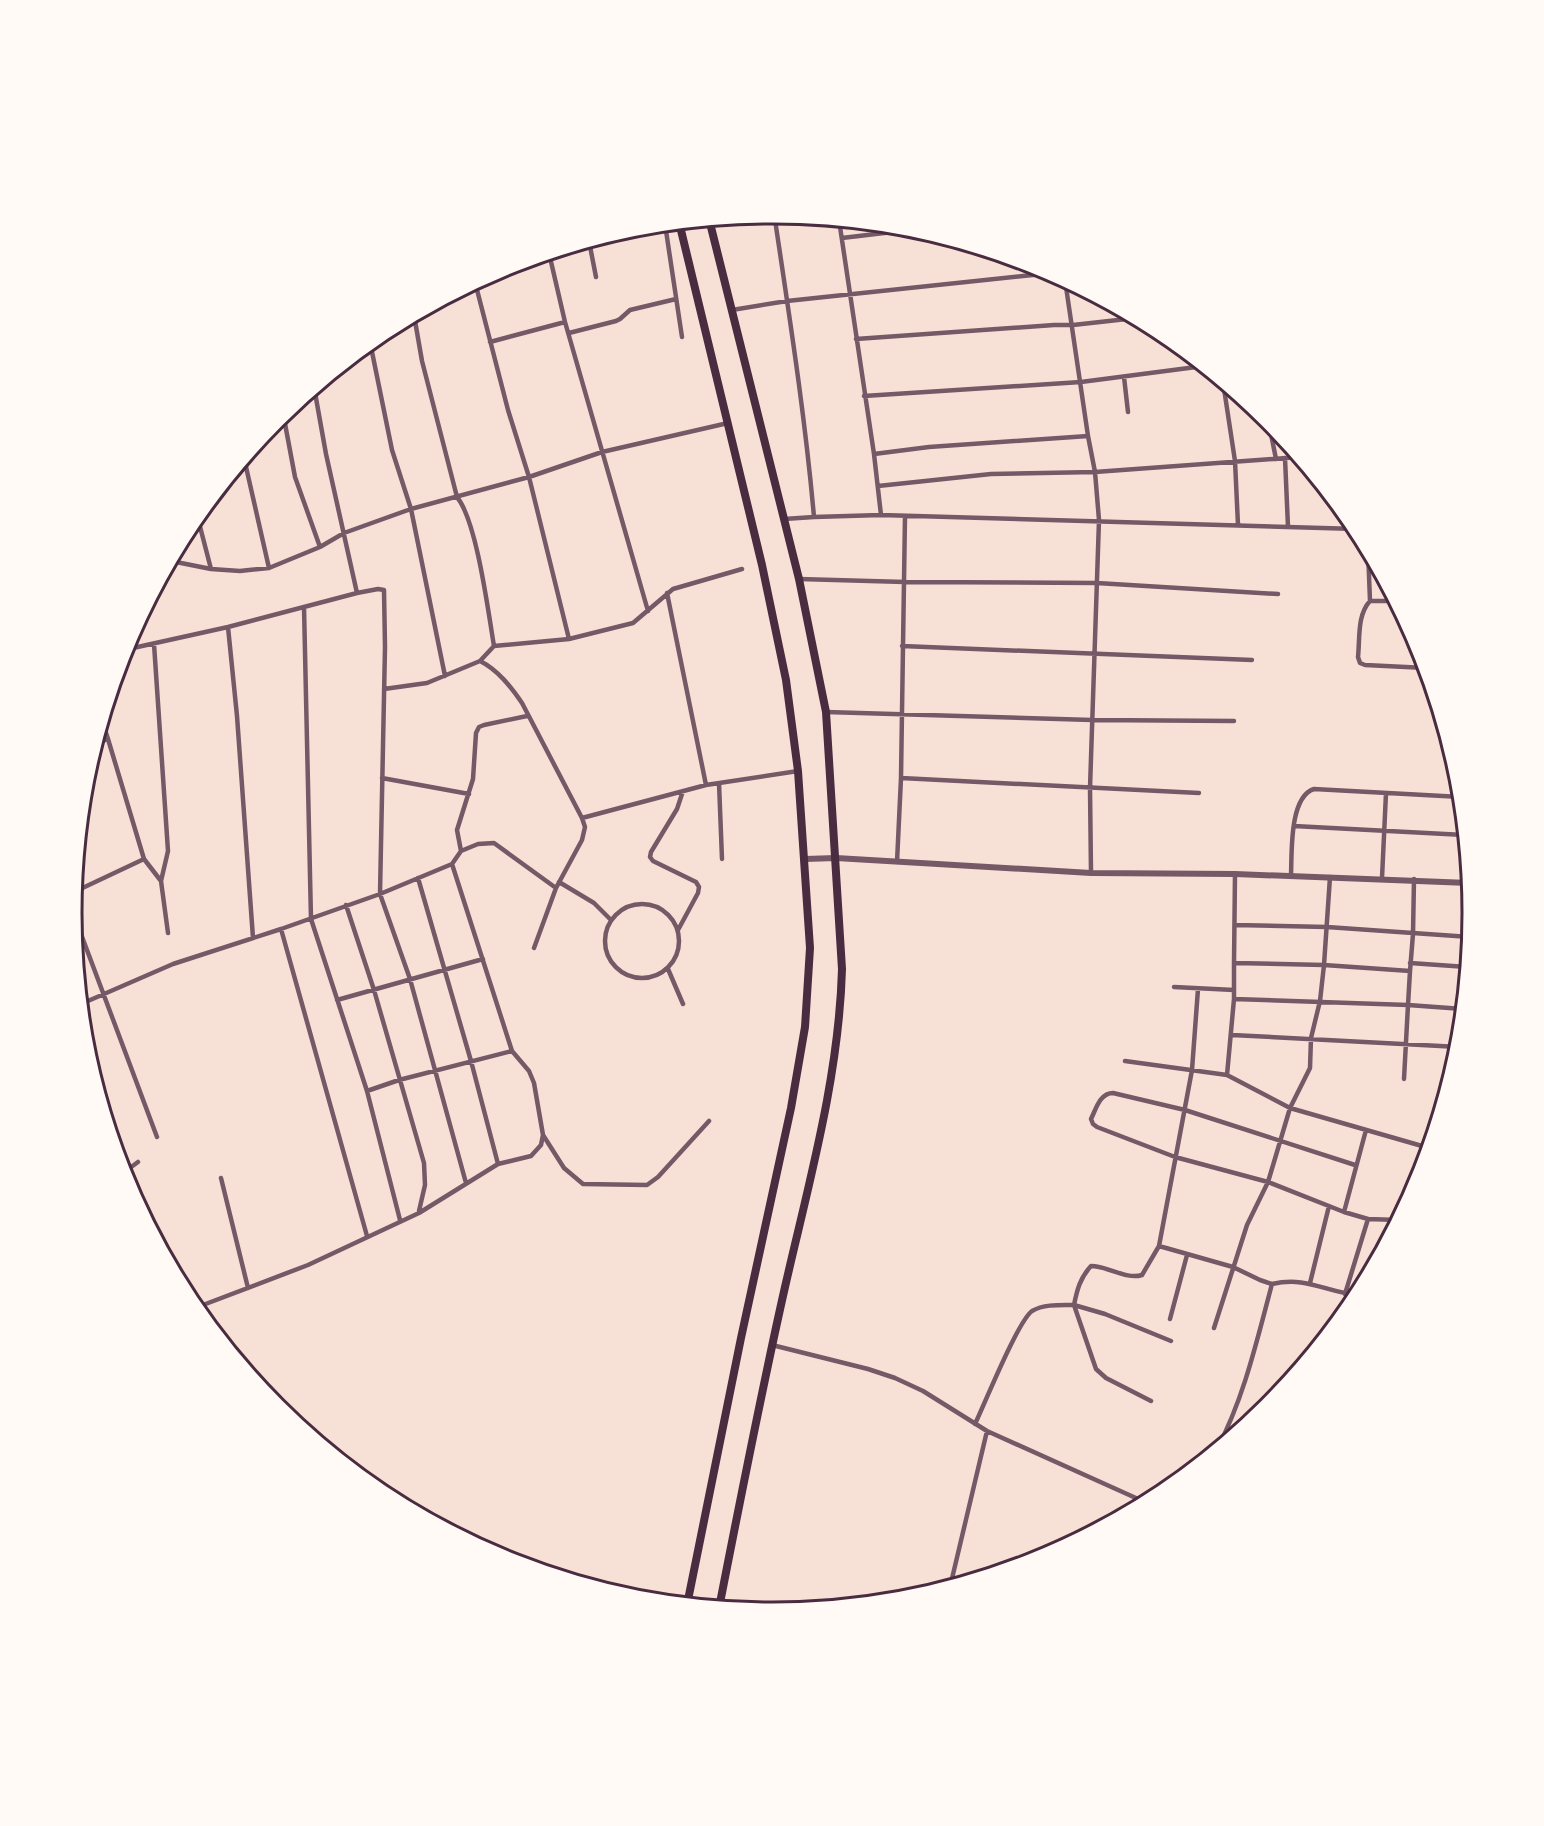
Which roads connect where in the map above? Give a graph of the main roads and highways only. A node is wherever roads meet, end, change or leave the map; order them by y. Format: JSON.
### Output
{"nodes":[{"id":1,"x":711,"y":226,"type":"edge"},
{"id":2,"x":681,"y":229,"type":"edge"},
{"id":3,"x":689,"y":1598,"type":"edge"},
{"id":4,"x":721,"y":1600,"type":"edge"}],
"edges":[{"from":1,"to":4,"type":"main road"},
{"from":2,"to":3,"type":"main road"}]}
